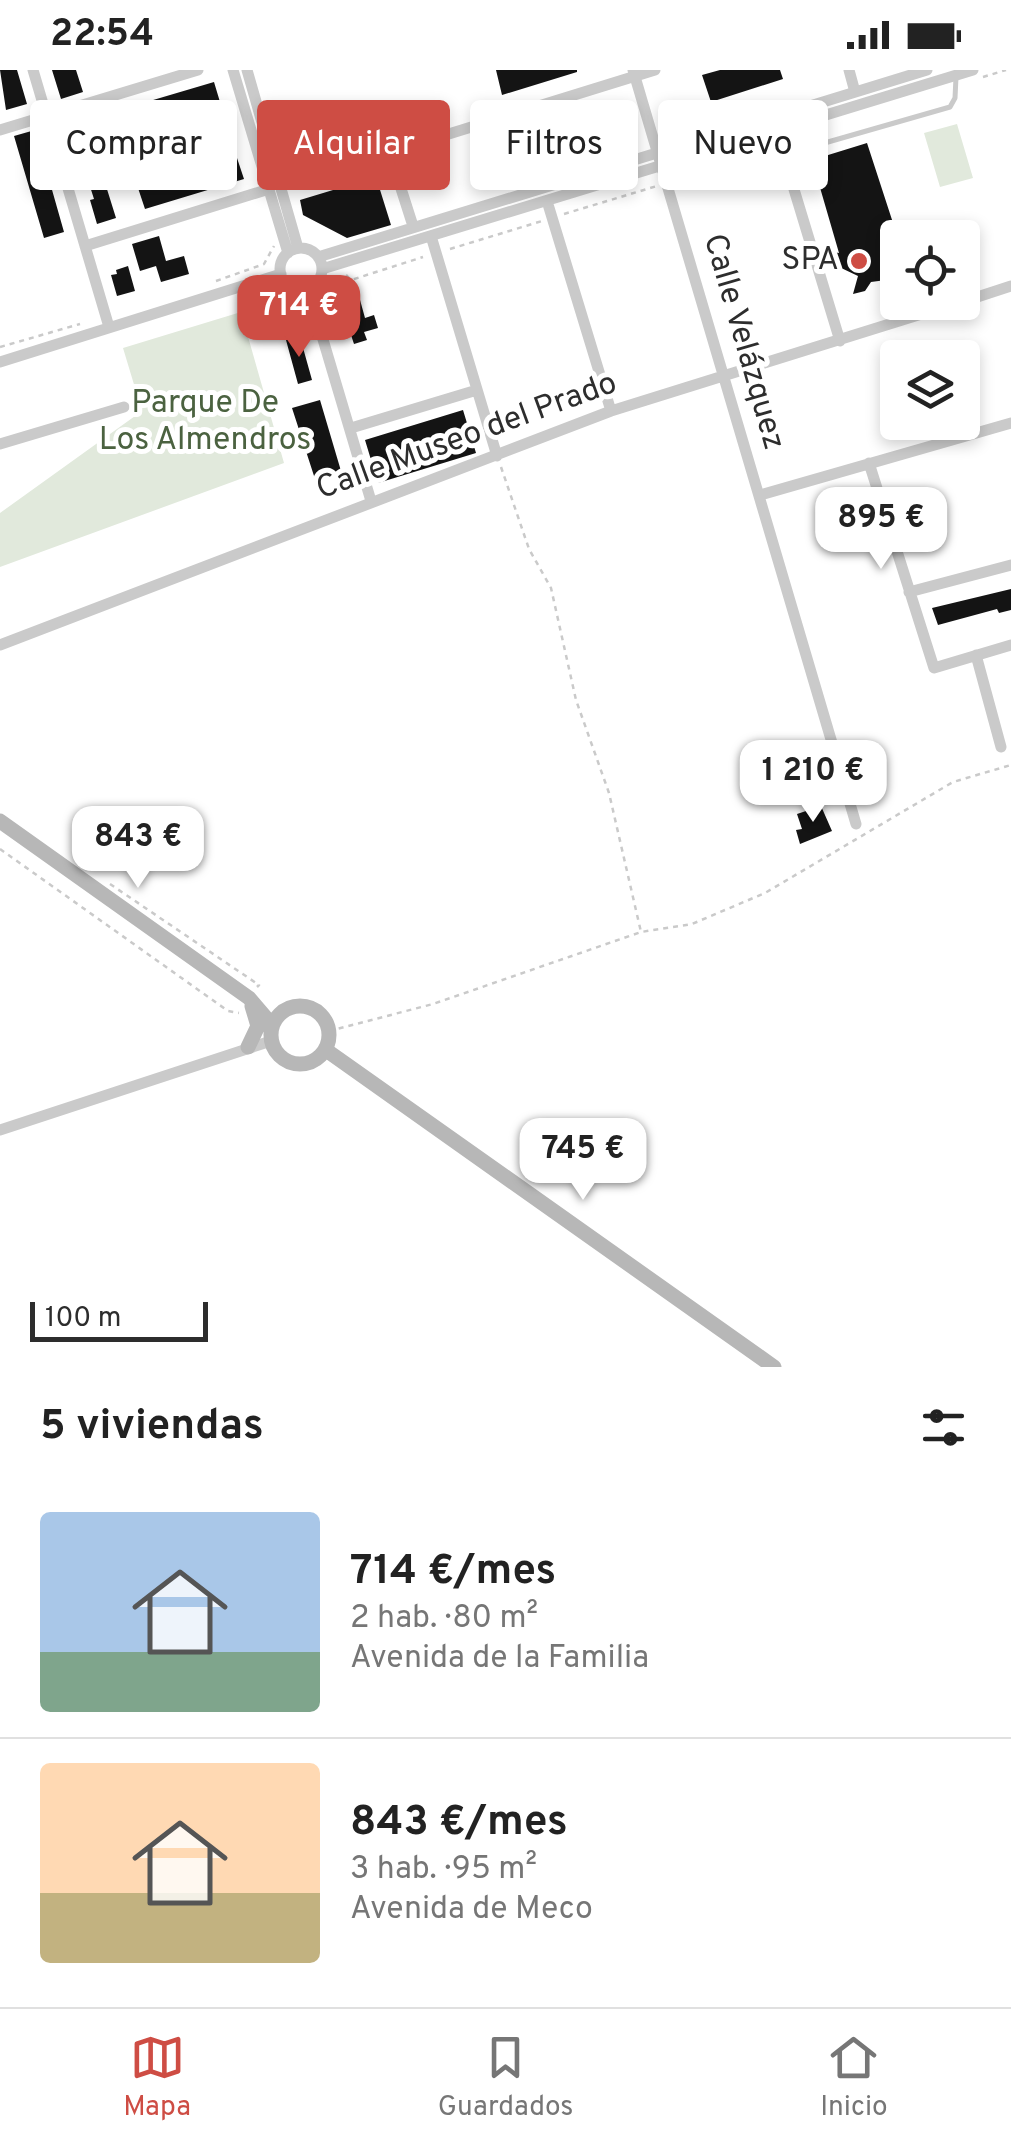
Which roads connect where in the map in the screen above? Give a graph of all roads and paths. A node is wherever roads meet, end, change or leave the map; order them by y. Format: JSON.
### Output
{"nodes":[{"id":1,"x":33,"y":70,"type":"edge"},
{"id":2,"x":198,"y":70,"type":"edge"},
{"id":3,"x":233,"y":70,"type":"edge"},
{"id":4,"x":247,"y":70,"type":"edge"},
{"id":5,"x":654,"y":70,"type":"edge"},
{"id":6,"x":849,"y":70,"type":"edge"},
{"id":7,"x":927,"y":70,"type":"edge"},
{"id":8,"x":973,"y":70,"type":"edge"},
{"id":9,"x":634,"y":73,"type":"edge"},
{"id":10,"x":956,"y":75,"type":"junction"},
{"id":11,"x":855,"y":92,"type":"junction"},
{"id":12,"x":41,"y":100,"type":"edge"},
{"id":13,"x":99,"y":100,"type":"edge"},
{"id":14,"x":828,"y":101,"type":"edge"},
{"id":15,"x":257,"y":112,"type":"edge"},
{"id":16,"x":828,"y":115,"type":"edge"},
{"id":17,"x":30,"y":121,"type":"edge"},
{"id":18,"x":0,"y":130,"type":"edge"},
{"id":19,"x":450,"y":132,"type":"edge"},
{"id":20,"x":257,"y":137,"type":"edge"},
{"id":21,"x":828,"y":142,"type":"edge"},
{"id":22,"x":658,"y":149,"type":"edge"},
{"id":23,"x":658,"y":160,"type":"edge"},
{"id":24,"x":658,"y":160,"type":"edge"},
{"id":25,"x":68,"y":190,"type":"edge"},
{"id":26,"x":268,"y":190,"type":"edge"},
{"id":27,"x":276,"y":190,"type":"edge"},
{"id":28,"x":402,"y":190,"type":"edge"},
{"id":29,"x":670,"y":190,"type":"edge"},
{"id":30,"x":794,"y":190,"type":"edge"},
{"id":31,"x":547,"y":201,"type":"junction"},
{"id":32,"x":414,"y":226,"type":"junction"},
{"id":33,"x":270,"y":232,"type":"dead end"},
{"id":34,"x":431,"y":236,"type":"junction"},
{"id":35,"x":85,"y":246,"type":"junction"},
{"id":36,"x":293,"y":251,"type":"junction"},
{"id":37,"x":320,"y":262,"type":"junction"},
{"id":38,"x":280,"y":274,"type":"junction"},
{"id":39,"x":214,"y":282,"type":"dead end"},
{"id":40,"x":1011,"y":286,"type":"edge"},
{"id":41,"x":308,"y":289,"type":"junction"},
{"id":42,"x":980,"y":296,"type":"edge"},
{"id":43,"x":905,"y":320,"type":"edge"},
{"id":44,"x":107,"y":322,"type":"junction"},
{"id":45,"x":840,"y":341,"type":"junction"},
{"id":46,"x":0,"y":348,"type":"edge"},
{"id":47,"x":0,"y":362,"type":"edge"},
{"id":48,"x":725,"y":377,"type":"junction"},
{"id":49,"x":476,"y":390,"type":"junction"},
{"id":50,"x":124,"y":406,"type":"dead end"},
{"id":51,"x":610,"y":412,"type":"junction"},
{"id":52,"x":1011,"y":423,"type":"edge"},
{"id":53,"x":351,"y":428,"type":"junction"},
{"id":54,"x":0,"y":444,"type":"edge"},
{"id":55,"x":497,"y":456,"type":"junction"},
{"id":56,"x":869,"y":463,"type":"junction"},
{"id":57,"x":760,"y":495,"type":"junction"},
{"id":58,"x":371,"y":501,"type":"junction"},
{"id":59,"x":1011,"y":565,"type":"edge"},
{"id":60,"x":909,"y":592,"type":"junction"},
{"id":61,"x":0,"y":645,"type":"edge"},
{"id":62,"x":1011,"y":645,"type":"edge"},
{"id":63,"x":976,"y":656,"type":"junction"},
{"id":64,"x":1001,"y":748,"type":"dead end"},
{"id":65,"x":1011,"y":764,"type":"edge"},
{"id":66,"x":0,"y":821,"type":"edge"},
{"id":67,"x":856,"y":824,"type":"dead end"},
{"id":68,"x":0,"y":849,"type":"edge"},
{"id":69,"x":109,"y":885,"type":"dead end"},
{"id":70,"x":641,"y":932,"type":"junction"},
{"id":71,"x":253,"y":993,"type":"junction"},
{"id":72,"x":290,"y":1008,"type":"junction"},
{"id":73,"x":240,"y":1013,"type":"dead end"},
{"id":74,"x":329,"y":1031,"type":"junction"},
{"id":75,"x":272,"y":1034,"type":"junction"},
{"id":76,"x":248,"y":1047,"type":"junction"},
{"id":77,"x":326,"y":1050,"type":"junction"},
{"id":78,"x":0,"y":1130,"type":"edge"},
{"id":79,"x":774,"y":1367,"type":"edge"}],
"edges":[{"from":1,"to":12,"type":"street"},
{"from":2,"to":13,"type":"street"},
{"from":3,"to":20,"type":"street"},
{"from":4,"to":15,"type":"street"},
{"from":5,"to":9,"type":"street"},
{"from":6,"to":11,"type":"street"},
{"from":7,"to":11,"type":"street"},
{"from":8,"to":10,"type":"street"},
{"from":9,"to":19,"type":"street"},
{"from":9,"to":22,"type":"street","name":"Calle Velázquez"},
{"from":10,"to":16,"type":"street"},
{"from":10,"to":21,"type":"lane"},
{"from":11,"to":14,"type":"street"},
{"from":17,"to":18,"type":"street"},
{"from":23,"to":31,"type":"street"},
{"from":24,"to":32,"type":"street"},
{"from":25,"to":35,"type":"street"},
{"from":26,"to":35,"type":"street"},
{"from":27,"to":36,"type":"street"},
{"from":28,"to":32,"type":"street"},
{"from":29,"to":48,"type":"street","name":"Calle Velázquez"},
{"from":30,"to":45,"type":"street"},
{"from":31,"to":34,"type":"street"},
{"from":31,"to":51,"type":"street"},
{"from":32,"to":37,"type":"street"},
{"from":33,"to":39,"type":"path"},
{"from":34,"to":37,"type":"street"},
{"from":34,"to":49,"type":"street"},
{"from":35,"to":44,"type":"street"},
{"from":36,"to":37,"type":"street"},
{"from":36,"to":38,"type":"street"},
{"from":37,"to":41,"type":"street"},
{"from":38,"to":41,"type":"street"},
{"from":38,"to":44,"type":"street"},
{"from":40,"to":42,"type":"street","name":"Calle Museo del Prado"},
{"from":41,"to":53,"type":"street"},
{"from":43,"to":45,"type":"street","name":"Calle Museo del Prado"},
{"from":44,"to":46,"type":"path"},
{"from":44,"to":47,"type":"street"},
{"from":45,"to":48,"type":"street","name":"Calle Museo del Prado"},
{"from":48,"to":51,"type":"street","name":"Calle Museo del Prado"},
{"from":48,"to":57,"type":"street","name":"Calle Velázquez"},
{"from":49,"to":53,"type":"street"},
{"from":49,"to":55,"type":"street"},
{"from":50,"to":54,"type":"street"},
{"from":51,"to":55,"type":"street","name":"Calle Museo del Prado"},
{"from":52,"to":56,"type":"street"},
{"from":53,"to":58,"type":"street"},
{"from":55,"to":58,"type":"street","name":"Calle Museo del Prado"},
{"from":55,"to":70,"type":"path"},
{"from":56,"to":57,"type":"street"},
{"from":56,"to":60,"type":"street"},
{"from":57,"to":67,"type":"street","name":"Calle Velázquez"},
{"from":58,"to":61,"type":"street","name":"Calle Museo del Prado"},
{"from":59,"to":60,"type":"street"},
{"from":60,"to":63,"type":"street"},
{"from":62,"to":63,"type":"street"},
{"from":63,"to":64,"type":"street"},
{"from":65,"to":70,"type":"path"},
{"from":66,"to":71,"type":"street"},
{"from":68,"to":73,"type":"path"},
{"from":69,"to":71,"type":"path"},
{"from":70,"to":74,"type":"path"},
{"from":71,"to":72,"type":"street"},
{"from":71,"to":75,"type":"street"},
{"from":71,"to":76,"type":"street"},
{"from":72,"to":74,"type":"street"},
{"from":72,"to":75,"type":"street"},
{"from":74,"to":77,"type":"street"},
{"from":75,"to":76,"type":"street"},
{"from":75,"to":77,"type":"street"},
{"from":76,"to":78,"type":"street"},
{"from":77,"to":79,"type":"street"}]}
